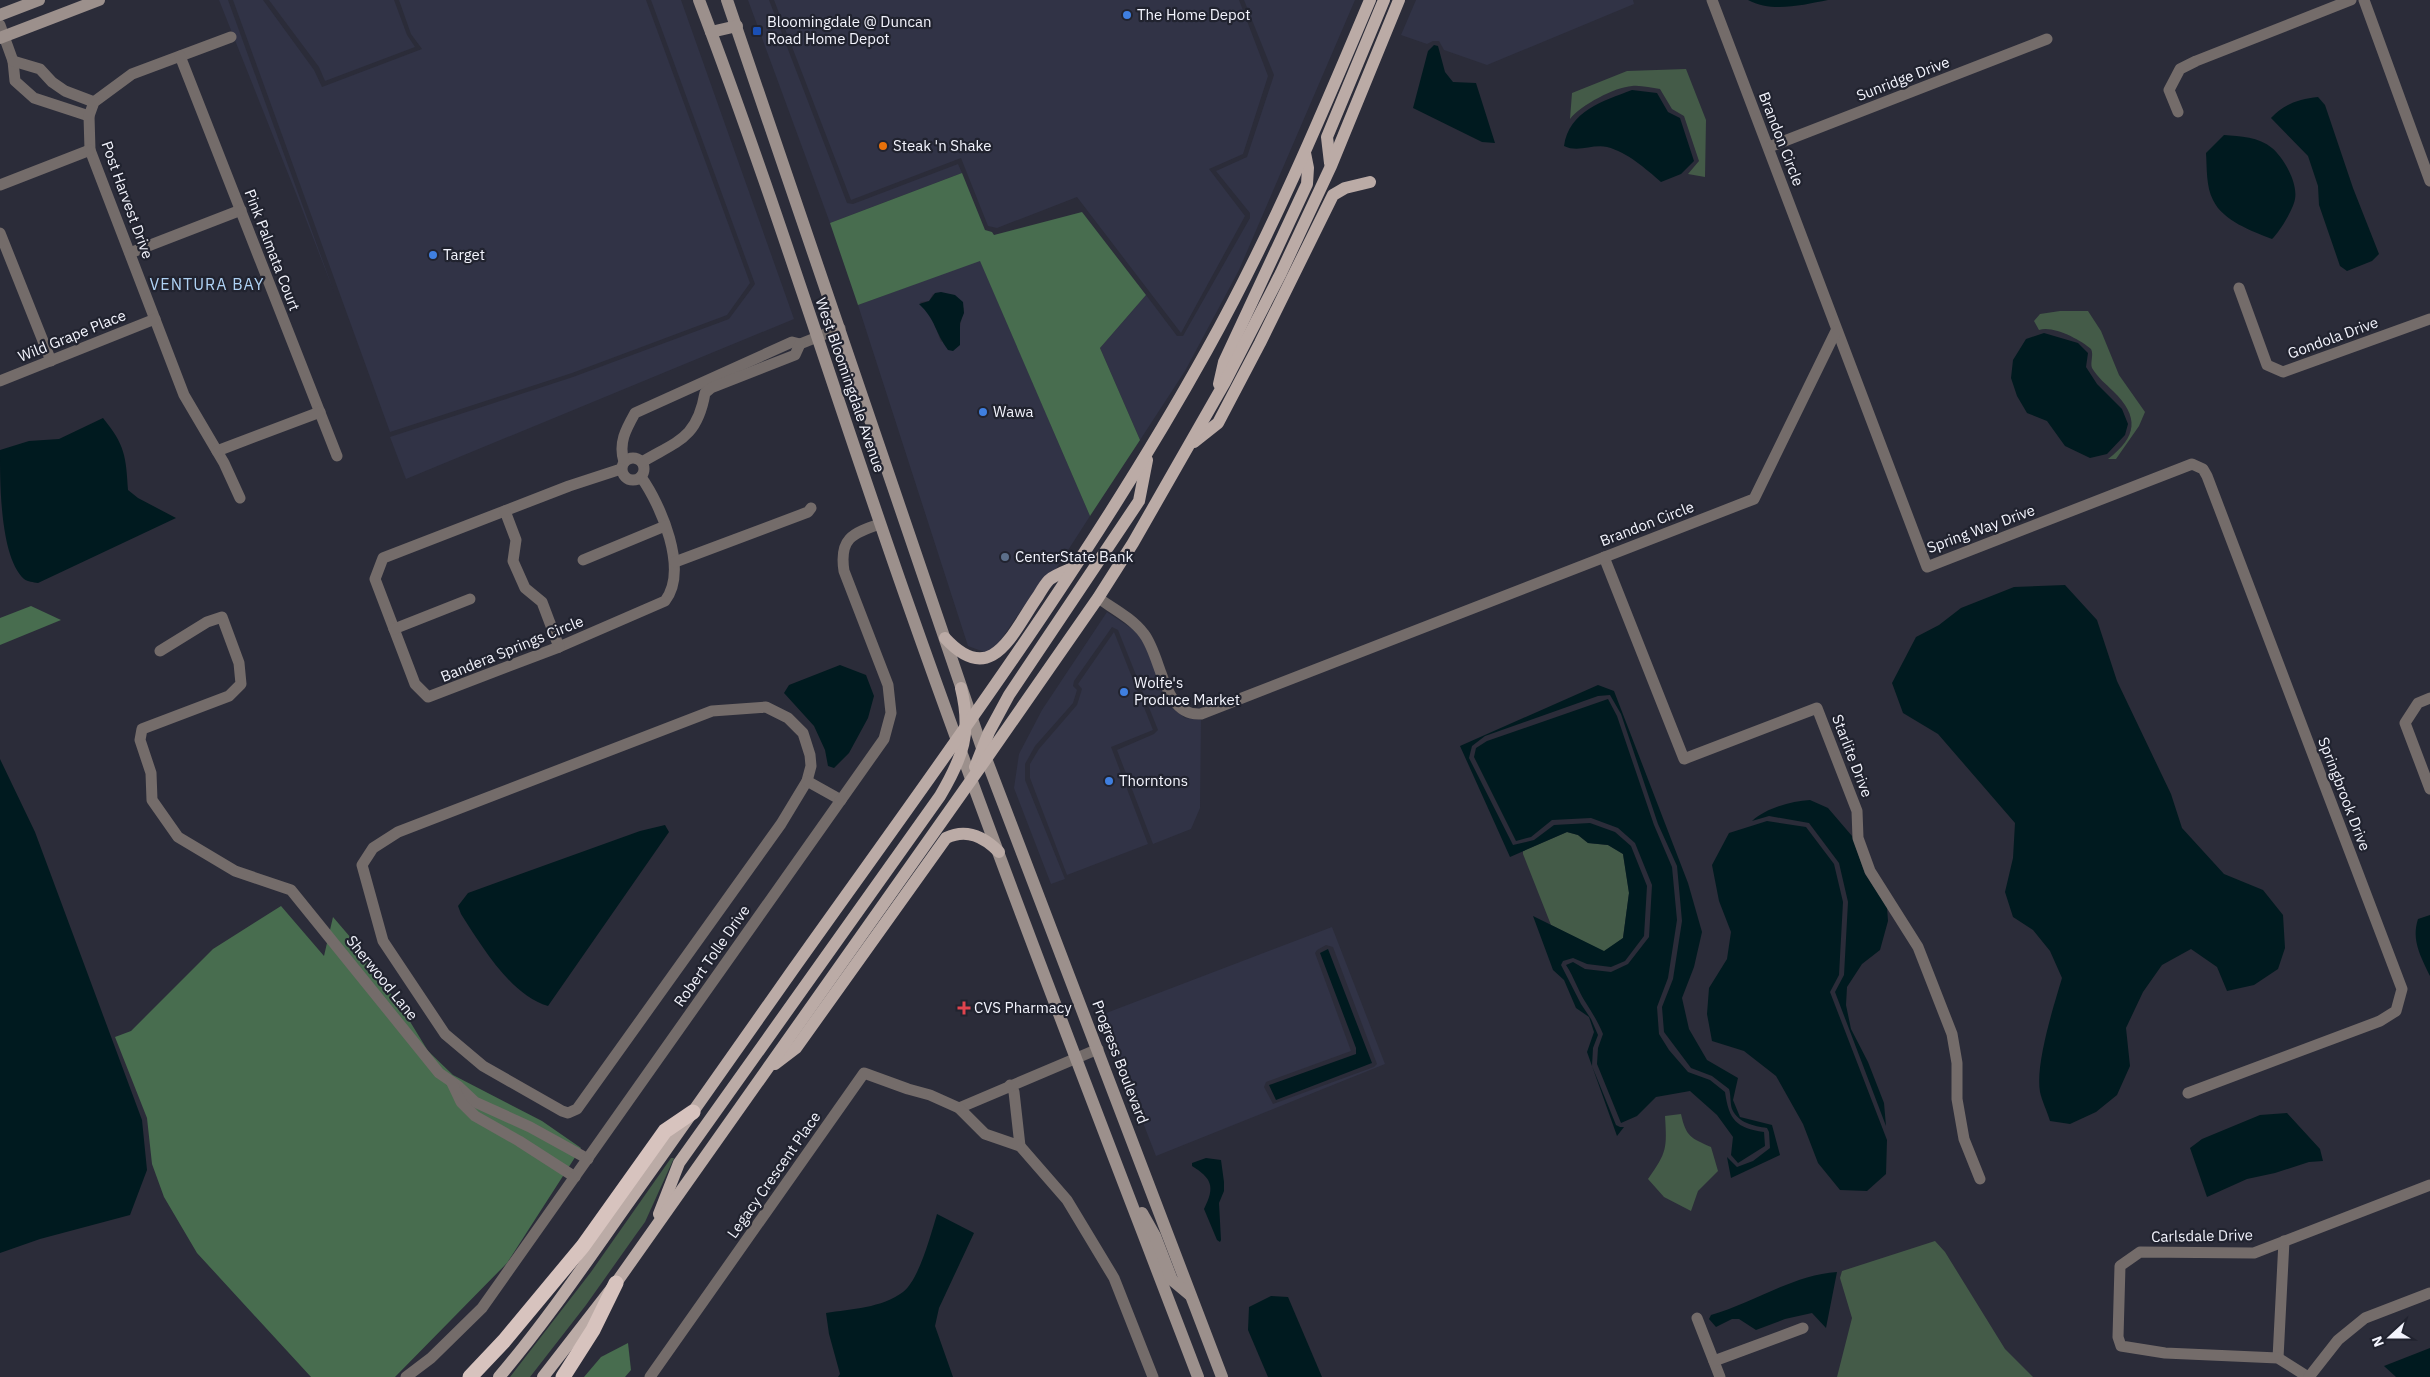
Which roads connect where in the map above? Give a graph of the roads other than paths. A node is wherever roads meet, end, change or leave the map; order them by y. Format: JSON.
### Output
{"nodes":[{"id":1,"x":39,"y":0,"type":"edge"},
{"id":2,"x":98,"y":0,"type":"edge"},
{"id":3,"x":699,"y":0,"type":"edge"},
{"id":4,"x":727,"y":0,"type":"edge"},
{"id":5,"x":1370,"y":0,"type":"edge"},
{"id":6,"x":1384,"y":0,"type":"edge"},
{"id":7,"x":1399,"y":0,"type":"edge"},
{"id":8,"x":1712,"y":0,"type":"edge"},
{"id":9,"x":2351,"y":0,"type":"edge"},
{"id":10,"x":2364,"y":0,"type":"edge"},
{"id":11,"x":0,"y":15,"type":"edge"},
{"id":12,"x":737,"y":26,"type":"junction"},
{"id":13,"x":711,"y":32,"type":"junction"},
{"id":14,"x":1,"y":33,"type":"edge"},
{"id":15,"x":231,"y":37,"type":"dead end"},
{"id":16,"x":2047,"y":39,"type":"dead end"},
{"id":17,"x":180,"y":56,"type":"junction"},
{"id":18,"x":13,"y":61,"type":"junction"},
{"id":19,"x":94,"y":102,"type":"junction"},
{"id":20,"x":2178,"y":112,"type":"dead end"},
{"id":21,"x":89,"y":116,"type":"junction"},
{"id":22,"x":1769,"y":147,"type":"junction"},
{"id":23,"x":90,"y":150,"type":"junction"},
{"id":24,"x":1305,"y":153,"type":"junction"},
{"id":25,"x":1331,"y":166,"type":"junction"},
{"id":26,"x":2430,"y":181,"type":"edge"},
{"id":27,"x":1370,"y":182,"type":"dead end"},
{"id":28,"x":0,"y":185,"type":"edge"},
{"id":29,"x":241,"y":210,"type":"junction"},
{"id":30,"x":0,"y":233,"type":"edge"},
{"id":31,"x":130,"y":253,"type":"junction"},
{"id":32,"x":2239,"y":288,"type":"dead end"},
{"id":33,"x":155,"y":319,"type":"junction"},
{"id":34,"x":2430,"y":319,"type":"edge"},
{"id":35,"x":840,"y":328,"type":"junction"},
{"id":36,"x":1836,"y":332,"type":"junction"},
{"id":37,"x":816,"y":338,"type":"junction"},
{"id":38,"x":800,"y":344,"type":"junction"},
{"id":39,"x":51,"y":361,"type":"junction"},
{"id":40,"x":0,"y":381,"type":"edge"},
{"id":41,"x":1216,"y":398,"type":"junction"},
{"id":42,"x":320,"y":412,"type":"junction"},
{"id":43,"x":1188,"y":447,"type":"junction"},
{"id":44,"x":217,"y":452,"type":"junction"},
{"id":45,"x":1148,"y":453,"type":"junction"},
{"id":46,"x":337,"y":456,"type":"dead end"},
{"id":47,"x":642,"y":462,"type":"junction"},
{"id":48,"x":2195,"y":464,"type":"joint"},
{"id":49,"x":623,"y":465,"type":"junction"},
{"id":50,"x":641,"y":477,"type":"junction"},
{"id":51,"x":240,"y":498,"type":"dead end"},
{"id":52,"x":811,"y":508,"type":"dead end"},
{"id":53,"x":505,"y":511,"type":"junction"},
{"id":54,"x":880,"y":524,"type":"junction"},
{"id":55,"x":665,"y":526,"type":"junction"},
{"id":56,"x":1604,"y":557,"type":"junction"},
{"id":57,"x":583,"y":560,"type":"dead end"},
{"id":58,"x":674,"y":562,"type":"junction"},
{"id":59,"x":1075,"y":566,"type":"junction"},
{"id":60,"x":1098,"y":598,"type":"junction"},
{"id":61,"x":470,"y":599,"type":"dead end"},
{"id":62,"x":394,"y":629,"type":"junction"},
{"id":63,"x":945,"y":638,"type":"junction"},
{"id":64,"x":559,"y":647,"type":"junction"},
{"id":65,"x":160,"y":650,"type":"dead end"},
{"id":66,"x":2430,"y":698,"type":"edge"},
{"id":67,"x":969,"y":722,"type":"junction"},
{"id":68,"x":959,"y":746,"type":"junction"},
{"id":69,"x":984,"y":753,"type":"junction"},
{"id":70,"x":972,"y":779,"type":"junction"},
{"id":71,"x":807,"y":781,"type":"junction"},
{"id":72,"x":2430,"y":790,"type":"edge"},
{"id":73,"x":840,"y":800,"type":"junction"},
{"id":74,"x":999,"y":852,"type":"junction"},
{"id":75,"x":1098,"y":1049,"type":"junction"},
{"id":76,"x":1076,"y":1058,"type":"junction"},
{"id":77,"x":763,"y":1075,"type":"junction"},
{"id":78,"x":452,"y":1083,"type":"junction"},
{"id":79,"x":1010,"y":1085,"type":"junction"},
{"id":80,"x":2188,"y":1093,"type":"dead end"},
{"id":81,"x":1091,"y":1097,"type":"junction"},
{"id":82,"x":959,"y":1108,"type":"junction"},
{"id":83,"x":693,"y":1112,"type":"junction"},
{"id":84,"x":1020,"y":1146,"type":"junction"},
{"id":85,"x":588,"y":1159,"type":"junction"},
{"id":86,"x":575,"y":1177,"type":"junction"},
{"id":87,"x":1980,"y":1179,"type":"dead end"},
{"id":88,"x":2430,"y":1185,"type":"edge"},
{"id":89,"x":650,"y":1235,"type":"junction"},
{"id":90,"x":2284,"y":1241,"type":"junction"},
{"id":91,"x":616,"y":1283,"type":"junction"},
{"id":92,"x":2430,"y":1293,"type":"edge"},
{"id":93,"x":1190,"y":1295,"type":"junction"},
{"id":94,"x":1697,"y":1318,"type":"dead end"},
{"id":95,"x":1803,"y":1328,"type":"dead end"},
{"id":96,"x":2278,"y":1358,"type":"junction"},
{"id":97,"x":1714,"y":1360,"type":"junction"},
{"id":98,"x":406,"y":1377,"type":"edge"},
{"id":99,"x":470,"y":1377,"type":"edge"},
{"id":100,"x":499,"y":1377,"type":"edge"},
{"id":101,"x":543,"y":1377,"type":"edge"},
{"id":102,"x":563,"y":1377,"type":"edge"},
{"id":103,"x":650,"y":1377,"type":"edge"},
{"id":104,"x":1154,"y":1377,"type":"edge"},
{"id":105,"x":1198,"y":1377,"type":"edge"},
{"id":106,"x":1222,"y":1377,"type":"edge"},
{"id":107,"x":1720,"y":1377,"type":"edge"},
{"id":108,"x":2309,"y":1377,"type":"edge"}],
"edges":[{"from":1,"to":11,"type":"main road"},
{"from":2,"to":14,"type":"main road"},
{"from":3,"to":13,"type":"main road","name":"West Bloomingdale Avenue"},
{"from":4,"to":12,"type":"main road","name":"West Bloomingdale Avenue"},
{"from":5,"to":24,"type":"main road"},
{"from":6,"to":25,"type":"main road"},
{"from":7,"to":25,"type":"main road"},
{"from":8,"to":22,"type":"street","name":"Brandon Circle"},
{"from":9,"to":20,"type":"street"},
{"from":10,"to":26,"type":"street"},
{"from":12,"to":13,"type":"main road"},
{"from":12,"to":35,"type":"main road","name":"West Bloomingdale Avenue"},
{"from":13,"to":37,"type":"main road","name":"West Bloomingdale Avenue"},
{"from":14,"to":18,"type":"street"},
{"from":15,"to":17,"type":"street"},
{"from":16,"to":22,"type":"street","name":"Sunridge Drive"},
{"from":17,"to":19,"type":"street"},
{"from":17,"to":29,"type":"street","name":"Pink Palmata Court"},
{"from":18,"to":19,"type":"street"},
{"from":18,"to":21,"type":"street"},
{"from":19,"to":21,"type":"street","name":"Post Harvest Drive"},
{"from":21,"to":23,"type":"street","name":"Post Harvest Drive"},
{"from":22,"to":36,"type":"street","name":"Brandon Circle"},
{"from":23,"to":28,"type":"street"},
{"from":23,"to":31,"type":"street","name":"Post Harvest Drive"},
{"from":24,"to":41,"type":"main road"},
{"from":24,"to":45,"type":"main road"},
{"from":25,"to":41,"type":"main road"},
{"from":27,"to":43,"type":"main road"},
{"from":29,"to":31,"type":"street"},
{"from":29,"to":42,"type":"street","name":"Pink Palmata Court"},
{"from":30,"to":39,"type":"street"},
{"from":31,"to":33,"type":"street","name":"Post Harvest Drive"},
{"from":32,"to":34,"type":"street","name":"Gondola Drive"},
{"from":33,"to":39,"type":"street","name":"Wild Grape Place"},
{"from":33,"to":44,"type":"street","name":"Post Harvest Drive"},
{"from":35,"to":37,"type":"street"},
{"from":35,"to":63,"type":"main road","name":"West Bloomingdale Avenue"},
{"from":36,"to":48,"type":"street","name":"Spring Way Drive"},
{"from":36,"to":56,"type":"street","name":"Brandon Circle"},
{"from":37,"to":38,"type":"street"},
{"from":37,"to":54,"type":"main road","name":"West Bloomingdale Avenue"},
{"from":38,"to":47,"type":"street"},
{"from":38,"to":49,"type":"street"},
{"from":39,"to":40,"type":"street","name":"Wild Grape Place"},
{"from":41,"to":43,"type":"main road"},
{"from":42,"to":44,"type":"street"},
{"from":42,"to":46,"type":"street","name":"Pink Palmata Court"},
{"from":43,"to":60,"type":"main road"},
{"from":44,"to":51,"type":"street","name":"Post Harvest Drive"},
{"from":45,"to":59,"type":"main road"},
{"from":45,"to":69,"type":"main road"},
{"from":47,"to":49,"type":"street"},
{"from":47,"to":50,"type":"street"},
{"from":48,"to":80,"type":"street","name":"Springbrook Drive"},
{"from":49,"to":50,"type":"street"},
{"from":49,"to":53,"type":"street","name":"Bandera Springs Circle"},
{"from":50,"to":55,"type":"street","name":"Bandera Springs Circle"},
{"from":52,"to":58,"type":"street"},
{"from":53,"to":62,"type":"street","name":"Bandera Springs Circle"},
{"from":53,"to":64,"type":"street"},
{"from":54,"to":68,"type":"main road","name":"West Bloomingdale Avenue"},
{"from":54,"to":73,"type":"street","name":"Robert Tolle Drive"},
{"from":55,"to":57,"type":"street"},
{"from":55,"to":58,"type":"street","name":"Bandera Springs Circle"},
{"from":56,"to":60,"type":"street","name":"Brandon Circle"},
{"from":56,"to":87,"type":"street","name":"Starlite Drive"},
{"from":58,"to":64,"type":"street","name":"Bandera Springs Circle"},
{"from":59,"to":63,"type":"main road"},
{"from":59,"to":67,"type":"main road"},
{"from":60,"to":69,"type":"main road"},
{"from":61,"to":62,"type":"street"},
{"from":62,"to":64,"type":"street","name":"Bandera Springs Circle"},
{"from":63,"to":67,"type":"main road","name":"West Bloomingdale Avenue"},
{"from":65,"to":78,"type":"street","name":"Sherwood Lane"},
{"from":66,"to":72,"type":"street"},
{"from":67,"to":68,"type":"main road"},
{"from":67,"to":69,"type":"main road","name":"West Bloomingdale Avenue"},
{"from":68,"to":70,"type":"main road","name":"West Bloomingdale Avenue"},
{"from":68,"to":83,"type":"main road"},
{"from":68,"to":89,"type":"main road"},
{"from":69,"to":70,"type":"main road"},
{"from":69,"to":75,"type":"main road","name":"Progress Boulevard"},
{"from":70,"to":74,"type":"main road"},
{"from":70,"to":77,"type":"main road"},
{"from":71,"to":71,"type":"street"},
{"from":71,"to":73,"type":"street"},
{"from":73,"to":85,"type":"street","name":"Robert Tolle Drive"},
{"from":74,"to":76,"type":"main road"},
{"from":74,"to":77,"type":"main road"},
{"from":75,"to":76,"type":"street"},
{"from":75,"to":93,"type":"main road","name":"Progress Boulevard"},
{"from":76,"to":79,"type":"street"},
{"from":76,"to":81,"type":"main road"},
{"from":77,"to":89,"type":"main road"},
{"from":78,"to":85,"type":"street","name":"Sherwood Lane"},
{"from":78,"to":86,"type":"street","name":"Sherwood Lane"},
{"from":79,"to":82,"type":"street"},
{"from":79,"to":84,"type":"street"},
{"from":81,"to":93,"type":"main road"},
{"from":81,"to":105,"type":"main road"},
{"from":82,"to":84,"type":"street","name":"Legacy Crescent Place"},
{"from":82,"to":103,"type":"street","name":"Legacy Crescent Place"},
{"from":83,"to":99,"type":"highway"},
{"from":83,"to":100,"type":"main road"},
{"from":84,"to":104,"type":"street","name":"Legacy Crescent Place"},
{"from":85,"to":86,"type":"street","name":"Robert Tolle Drive"},
{"from":86,"to":98,"type":"street","name":"Robert Tolle Drive"},
{"from":88,"to":90,"type":"street","name":"Carlsdale Drive"},
{"from":89,"to":91,"type":"main road"},
{"from":90,"to":96,"type":"street"},
{"from":90,"to":96,"type":"street","name":"Carlsdale Drive"},
{"from":91,"to":101,"type":"main road"},
{"from":91,"to":102,"type":"highway"},
{"from":92,"to":108,"type":"street","name":"Carlsdale Drive"},
{"from":93,"to":106,"type":"main road","name":"Progress Boulevard"},
{"from":94,"to":97,"type":"street"},
{"from":95,"to":97,"type":"street"},
{"from":96,"to":108,"type":"street","name":"Carlsdale Drive"},
{"from":97,"to":107,"type":"street"}]}
